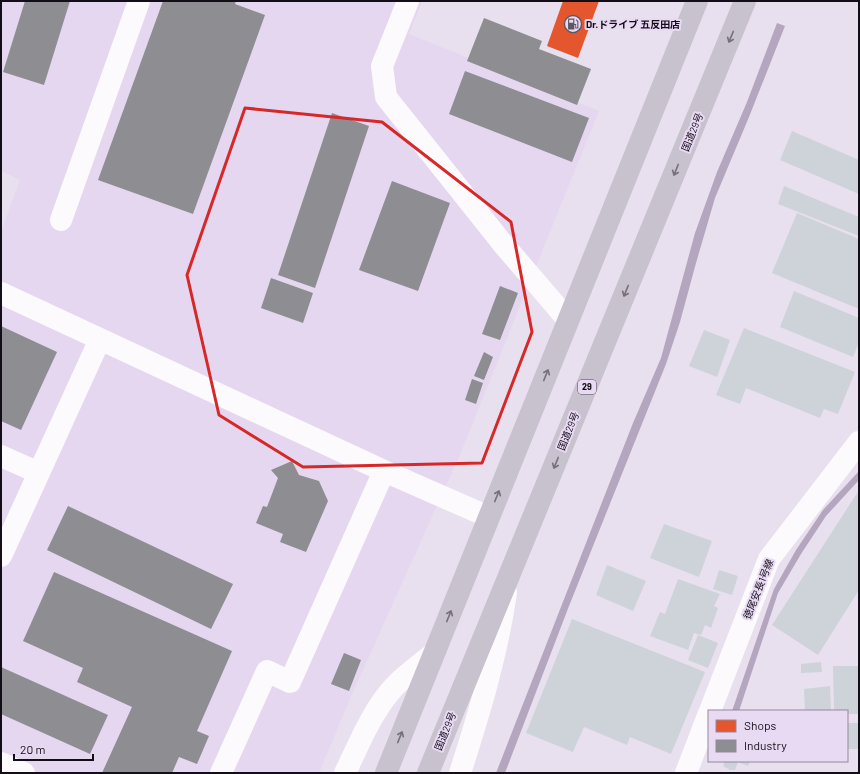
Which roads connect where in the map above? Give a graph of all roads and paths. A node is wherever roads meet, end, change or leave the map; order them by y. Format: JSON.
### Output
{"nodes":[{"id":1,"x":139,"y":1,"type":"edge"},
{"id":2,"x":408,"y":1,"type":"edge"},
{"id":3,"x":697,"y":1,"type":"edge"},
{"id":4,"x":745,"y":1,"type":"edge"},
{"id":5,"x":61,"y":220,"type":"dead end"},
{"id":6,"x":1,"y":293,"type":"edge"},
{"id":7,"x":568,"y":320,"type":"junction"},
{"id":8,"x":100,"y":340,"type":"junction"},
{"id":9,"x":859,"y":442,"type":"edge"},
{"id":10,"x":1,"y":456,"type":"edge"},
{"id":11,"x":384,"y":471,"type":"junction"},
{"id":12,"x":40,"y":473,"type":"junction"},
{"id":13,"x":489,"y":517,"type":"junction"},
{"id":14,"x":1,"y":556,"type":"edge"},
{"id":15,"x":509,"y":576,"type":"junction"},
{"id":16,"x":434,"y":653,"type":"junction"},
{"id":17,"x":710,"y":710,"type":"edge"},
{"id":18,"x":708,"y":715,"type":"edge"},
{"id":19,"x":1,"y":763,"type":"edge"},
{"id":20,"x":24,"y":773,"type":"edge"},
{"id":21,"x":221,"y":773,"type":"edge"},
{"id":22,"x":345,"y":773,"type":"edge"},
{"id":23,"x":386,"y":773,"type":"edge"},
{"id":24,"x":428,"y":773,"type":"edge"},
{"id":25,"x":460,"y":773,"type":"edge"},
{"id":26,"x":686,"y":773,"type":"edge"}],
"edges":[{"from":1,"to":5,"type":"street"},
{"from":2,"to":7,"type":"street"},
{"from":3,"to":7,"type":"highway"},
{"from":4,"to":15,"type":"highway","name":"国道29号","number":"29","one_way":true},
{"from":6,"to":8,"type":"street"},
{"from":13,"to":7,"type":"highway","one_way":true},
{"from":8,"to":11,"type":"street"},
{"from":8,"to":12,"type":"street"},
{"from":9,"to":17,"type":"street","name":"徳尾安長1号線"},
{"from":10,"to":12,"type":"street"},
{"from":11,"to":13,"type":"street"},
{"from":11,"to":21,"type":"street"},
{"from":12,"to":14,"type":"street"},
{"from":16,"to":13,"type":"highway","one_way":true},
{"from":15,"to":24,"type":"highway","name":"国道29号","number":"29"},
{"from":15,"to":25,"type":"street"},
{"from":16,"to":22,"type":"street"},
{"from":23,"to":16,"type":"highway","one_way":true},
{"from":18,"to":26,"type":"street","name":"徳尾安長1号線"},
{"from":19,"to":20,"type":"street"}]}
